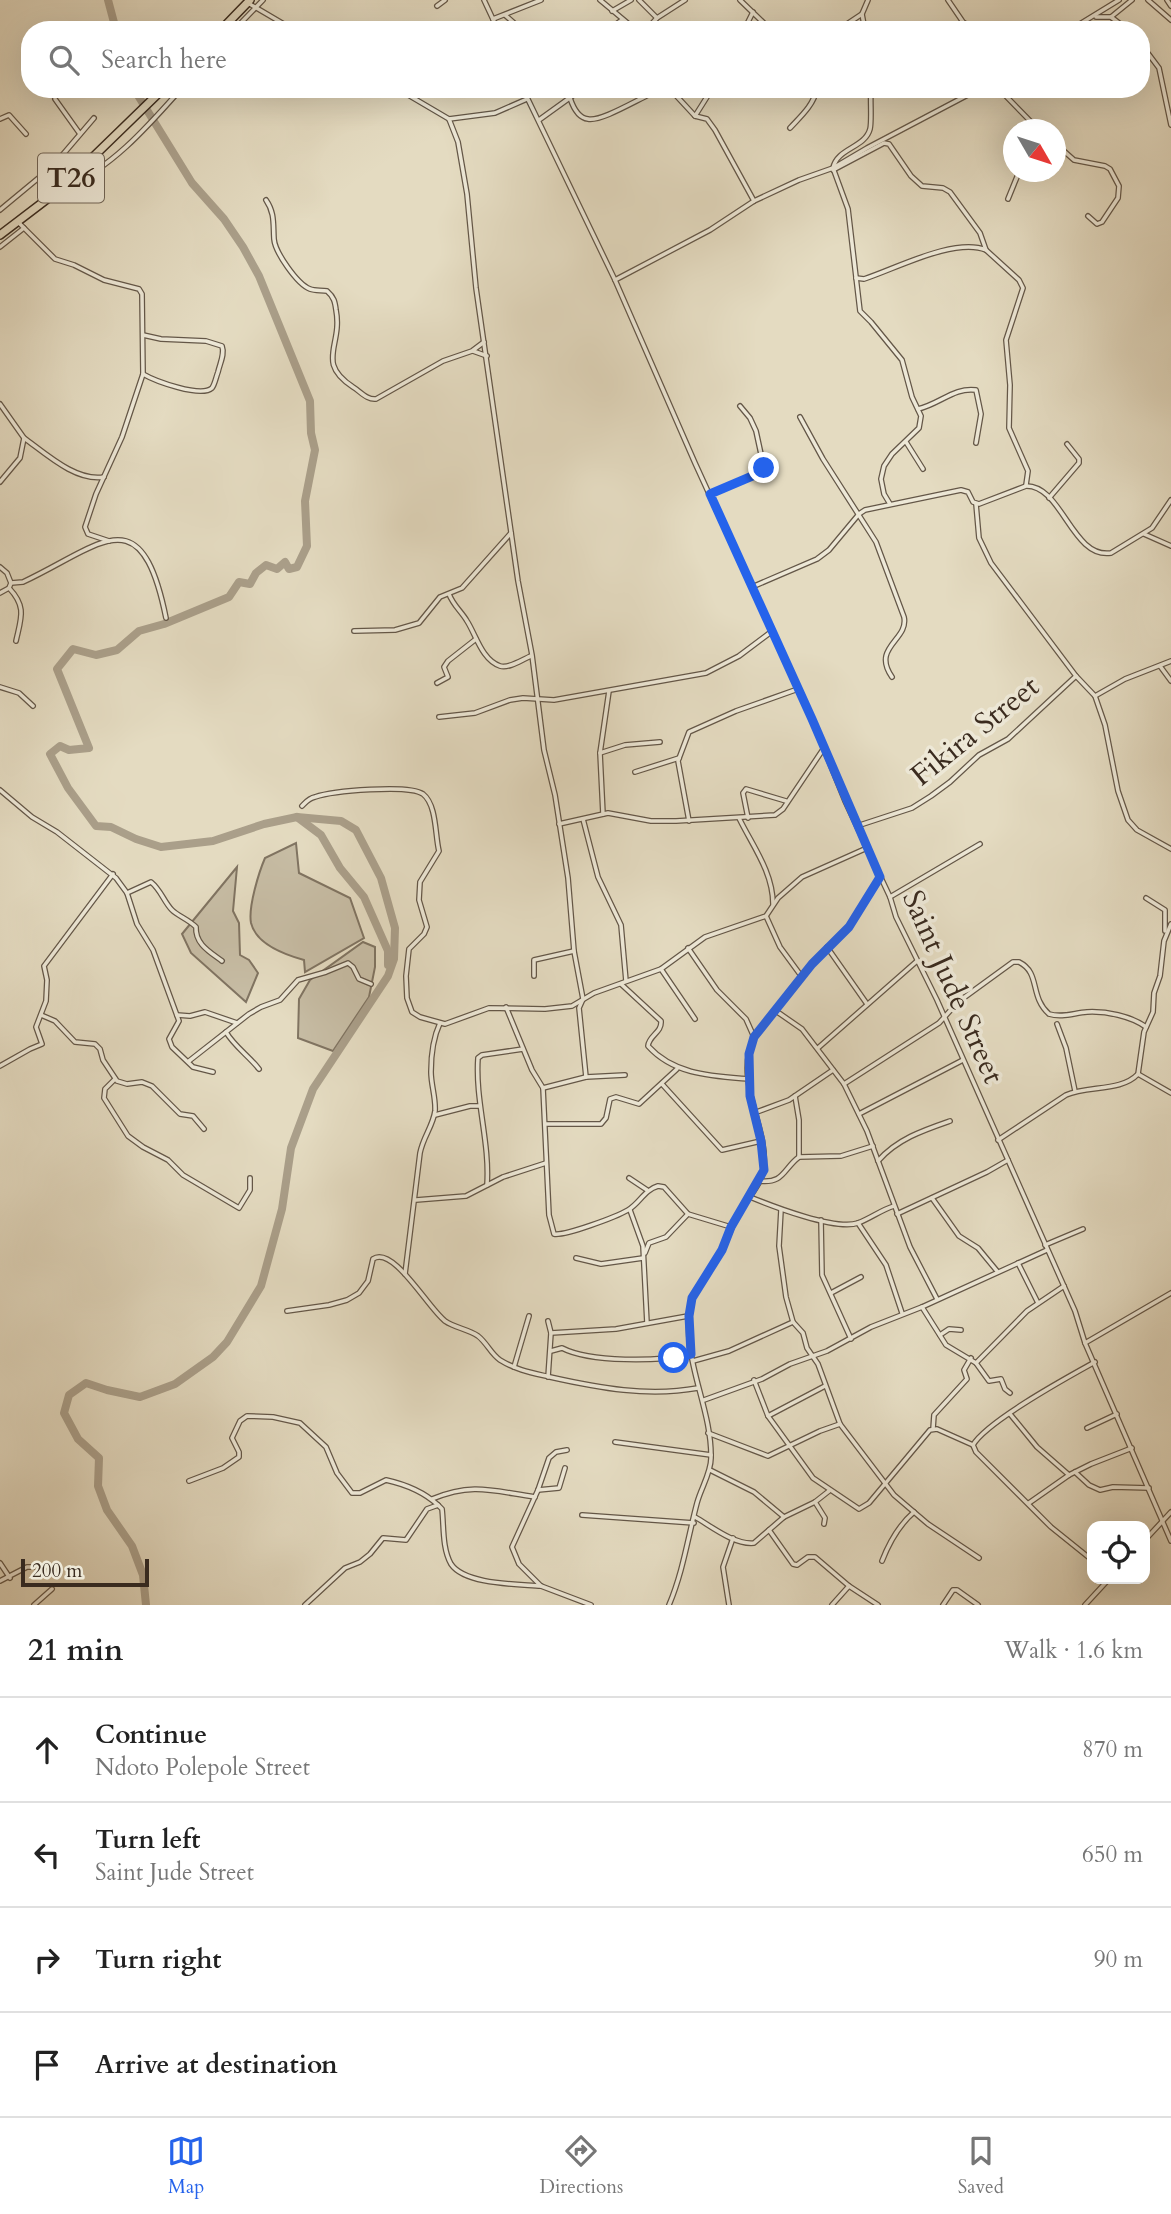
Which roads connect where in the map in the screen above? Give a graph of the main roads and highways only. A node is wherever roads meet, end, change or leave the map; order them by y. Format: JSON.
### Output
{"nodes":[{"id":1,"x":248,"y":1,"type":"edge"},
{"id":2,"x":229,"y":21,"type":"edge"},
{"id":3,"x":154,"y":98,"type":"edge"},
{"id":4,"x":0,"y":234,"type":"edge"}],
"edges":[{"from":1,"to":2,"type":"highway"},
{"from":3,"to":4,"type":"highway","number":"T26"}]}
